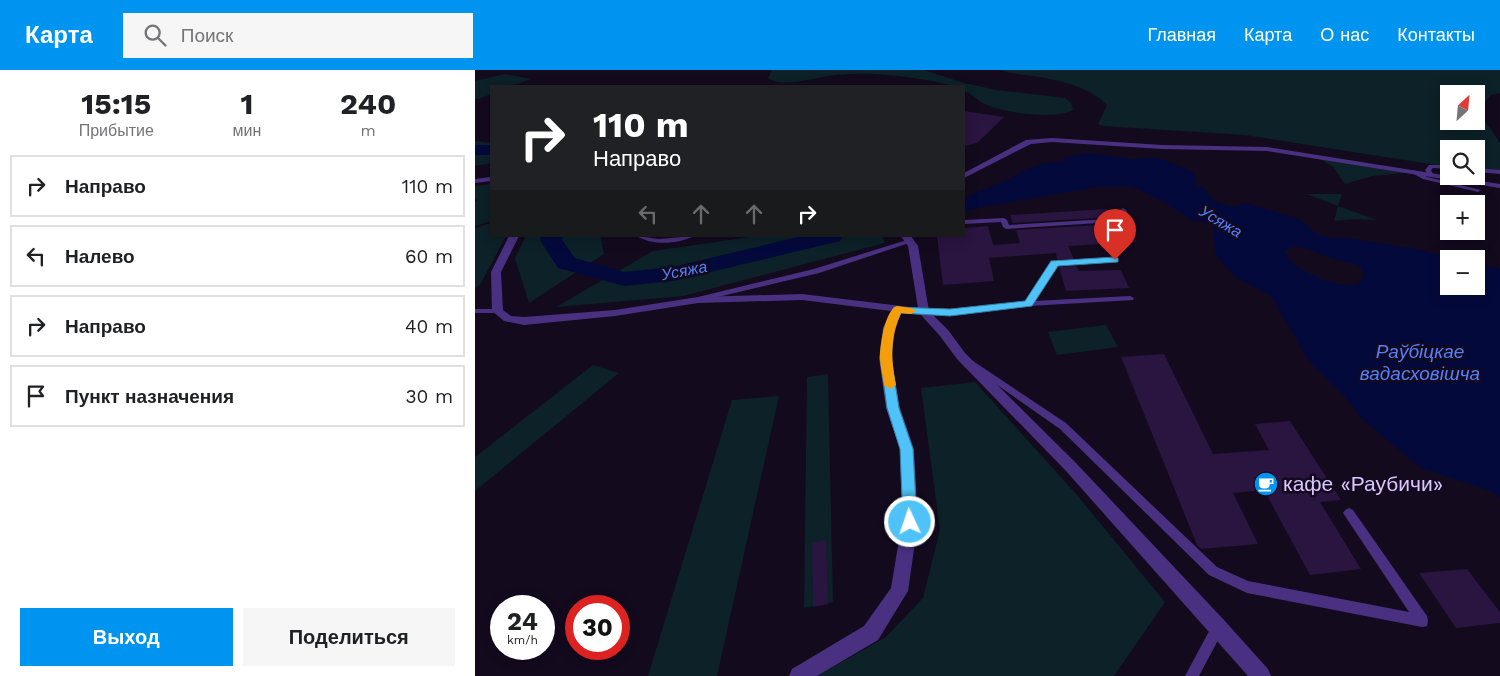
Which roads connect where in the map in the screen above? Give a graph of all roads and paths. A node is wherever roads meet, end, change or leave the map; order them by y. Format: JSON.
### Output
{"nodes":[{"id":1,"x":1440,"y":166,"type":"edge"},
{"id":2,"x":1485,"y":171,"type":"edge"},
{"id":3,"x":1414,"y":172,"type":"junction"},
{"id":4,"x":1500,"y":172,"type":"edge"},
{"id":5,"x":1430,"y":174,"type":"junction"},
{"id":6,"x":965,"y":175,"type":"edge"},
{"id":7,"x":490,"y":179,"type":"edge"},
{"id":8,"x":475,"y":181,"type":"edge"},
{"id":9,"x":1500,"y":186,"type":"edge"},
{"id":10,"x":1478,"y":190,"type":"dead end"},
{"id":11,"x":1123,"y":210,"type":"dead end"},
{"id":12,"x":965,"y":222,"type":"edge"},
{"id":13,"x":514,"y":237,"type":"edge"},
{"id":14,"x":642,"y":237,"type":"edge"},
{"id":15,"x":684,"y":237,"type":"edge"},
{"id":16,"x":908,"y":238,"type":"edge"},
{"id":17,"x":1115,"y":260,"type":"dead end"},
{"id":18,"x":1130,"y":298,"type":"dead end"},
{"id":19,"x":698,"y":300,"type":"junction"},
{"id":20,"x":1029,"y":304,"type":"junction"},
{"id":21,"x":897,"y":309,"type":"junction"},
{"id":22,"x":475,"y":311,"type":"edge"},
{"id":23,"x":498,"y":311,"type":"junction"},
{"id":24,"x":924,"y":312,"type":"junction"},
{"id":25,"x":961,"y":356,"type":"junction"},
{"id":26,"x":1349,"y":513,"type":"dead end"},
{"id":27,"x":1219,"y":627,"type":"junction"},
{"id":28,"x":799,"y":676,"type":"edge"},
{"id":29,"x":1192,"y":676,"type":"edge"},
{"id":30,"x":1261,"y":676,"type":"edge"}],
"edges":[{"from":1,"to":5,"type":"lane"},
{"from":2,"to":4,"type":"lane"},
{"from":3,"to":5,"type":"street"},
{"from":3,"to":6,"type":"street"},
{"from":3,"to":10,"type":"lane"},
{"from":5,"to":9,"type":"street"},
{"from":7,"to":8,"type":"street"},
{"from":11,"to":12,"type":"lane"},
{"from":13,"to":23,"type":"street"},
{"from":14,"to":15,"type":"lane"},
{"from":16,"to":19,"type":"lane"},
{"from":16,"to":24,"type":"street"},
{"from":17,"to":20,"type":"lane"},
{"from":18,"to":20,"type":"lane"},
{"from":19,"to":21,"type":"street"},
{"from":19,"to":23,"type":"street"},
{"from":20,"to":24,"type":"lane"},
{"from":21,"to":24,"type":"street"},
{"from":21,"to":28,"type":"street"},
{"from":22,"to":23,"type":"lane"},
{"from":24,"to":25,"type":"street"},
{"from":25,"to":26,"type":"lane"},
{"from":25,"to":27,"type":"street"},
{"from":27,"to":29,"type":"lane"},
{"from":27,"to":30,"type":"street"}]}
